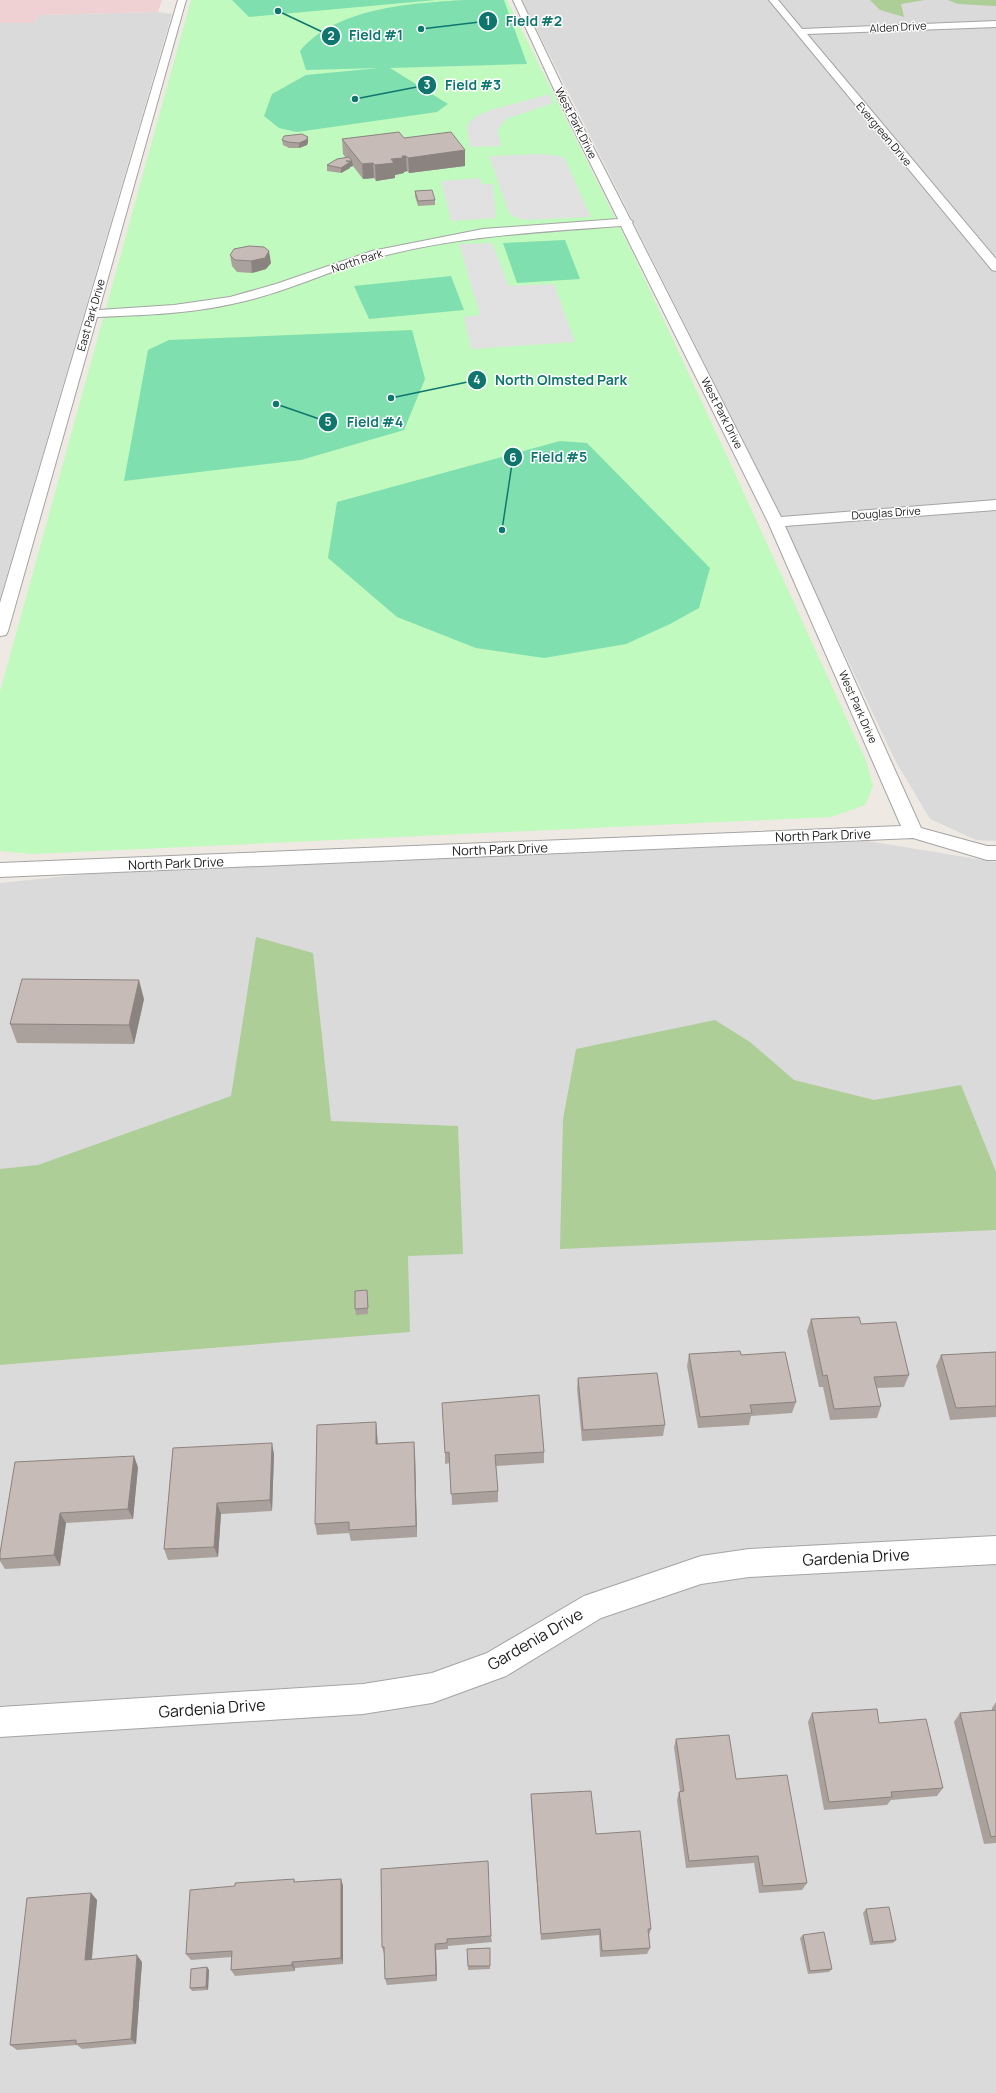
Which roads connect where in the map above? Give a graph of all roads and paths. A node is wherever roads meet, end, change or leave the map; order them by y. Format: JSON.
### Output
{"nodes":[{"id":1,"x":182,"y":0,"type":"edge"},
{"id":2,"x":516,"y":0,"type":"edge"},
{"id":3,"x":773,"y":0,"type":"edge"},
{"id":4,"x":996,"y":24,"type":"edge"},
{"id":5,"x":800,"y":32,"type":"junction"},
{"id":6,"x":627,"y":222,"type":"junction"},
{"id":7,"x":996,"y":267,"type":"edge"},
{"id":8,"x":91,"y":314,"type":"junction"},
{"id":9,"x":996,"y":505,"type":"edge"},
{"id":10,"x":776,"y":522,"type":"junction"},
{"id":11,"x":0,"y":631,"type":"edge"},
{"id":12,"x":913,"y":832,"type":"junction"},
{"id":13,"x":996,"y":854,"type":"edge"},
{"id":14,"x":0,"y":870,"type":"edge"},
{"id":15,"x":996,"y":1550,"type":"edge"},
{"id":16,"x":0,"y":1722,"type":"edge"}],
"edges":[{"from":1,"to":8,"type":"street","name":"East Park Drive"},
{"from":2,"to":6,"type":"street","name":"West Park Drive"},
{"from":3,"to":5,"type":"street","name":"Evergreen Drive"},
{"from":4,"to":5,"type":"street","name":"Alden Drive"},
{"from":5,"to":7,"type":"street","name":"Evergreen Drive"},
{"from":6,"to":8,"type":"street","name":"North Park"},
{"from":6,"to":10,"type":"street","name":"West Park Drive"},
{"from":8,"to":11,"type":"street","name":"East Park Drive"},
{"from":9,"to":10,"type":"street","name":"Douglas Drive"},
{"from":10,"to":12,"type":"street","name":"West Park Drive"},
{"from":12,"to":13,"type":"street","name":"North Park Drive"},
{"from":12,"to":14,"type":"street","name":"North Park Drive"},
{"from":15,"to":16,"type":"street","name":"Gardenia Drive"}]}
